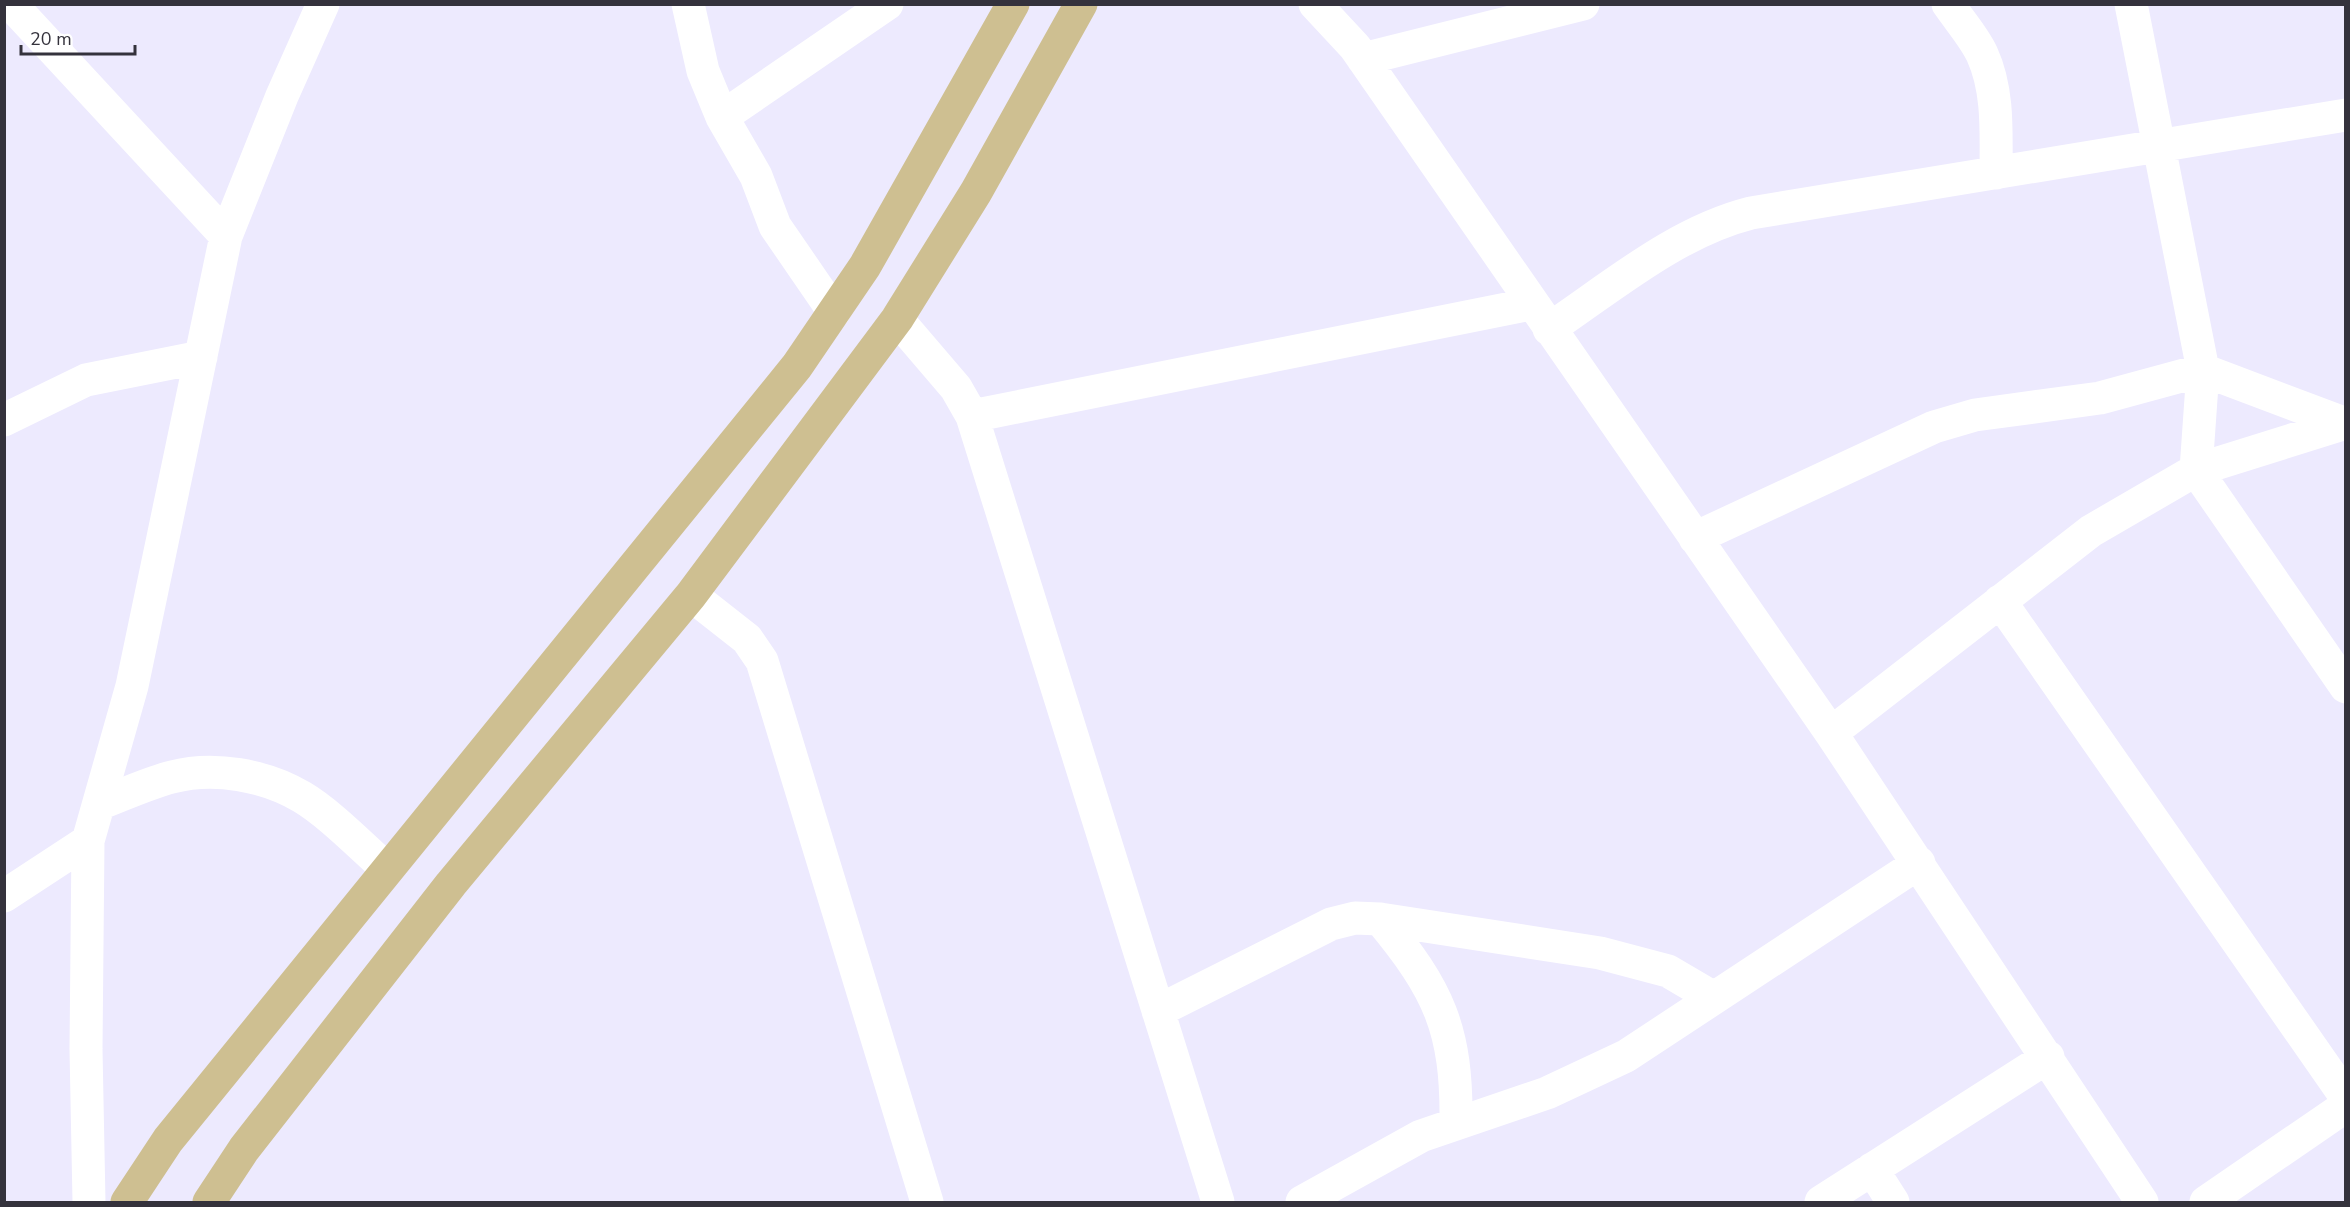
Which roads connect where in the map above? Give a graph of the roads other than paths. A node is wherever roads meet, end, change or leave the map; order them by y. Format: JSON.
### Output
{"nodes":[{"id":1,"x":11,"y":4,"type":"edge"},
{"id":2,"x":323,"y":4,"type":"edge"},
{"id":3,"x":688,"y":4,"type":"edge"},
{"id":4,"x":887,"y":4,"type":"edge"},
{"id":5,"x":1081,"y":4,"type":"edge"},
{"id":6,"x":1315,"y":4,"type":"edge"},
{"id":7,"x":1583,"y":4,"type":"edge"},
{"id":8,"x":1948,"y":4,"type":"edge"},
{"id":9,"x":2131,"y":4,"type":"edge"},
{"id":10,"x":1007,"y":6,"type":"edge"},
{"id":11,"x":1363,"y":59,"type":"junction"},
{"id":12,"x":2345,"y":115,"type":"edge"},
{"id":13,"x":722,"y":117,"type":"junction"},
{"id":14,"x":2159,"y":147,"type":"junction"},
{"id":15,"x":1996,"y":173,"type":"junction"},
{"id":16,"x":226,"y":236,"type":"junction"},
{"id":17,"x":834,"y":312,"type":"junction"},
{"id":18,"x":1540,"y":316,"type":"junction"},
{"id":19,"x":897,"y":319,"type":"junction"},
{"id":20,"x":201,"y":357,"type":"junction"},
{"id":21,"x":2203,"y":370,"type":"junction"},
{"id":22,"x":972,"y":416,"type":"junction"},
{"id":23,"x":4,"y":420,"type":"edge"},
{"id":24,"x":2345,"y":423,"type":"edge"},
{"id":25,"x":2196,"y":470,"type":"junction"},
{"id":26,"x":1695,"y":538,"type":"junction"},
{"id":27,"x":691,"y":595,"type":"junction"},
{"id":28,"x":2000,"y":601,"type":"junction"},
{"id":29,"x":2332,"y":643,"type":"edge"},
{"id":30,"x":2346,"y":687,"type":"edge"},
{"id":31,"x":1831,"y":733,"type":"junction"},
{"id":32,"x":99,"y":804,"type":"junction"},
{"id":33,"x":88,"y":841,"type":"junction"},
{"id":34,"x":1919,"y":863,"type":"junction"},
{"id":35,"x":386,"y":868,"type":"junction"},
{"id":36,"x":4,"y":896,"type":"edge"},
{"id":37,"x":1380,"y":919,"type":"junction"},
{"id":38,"x":1714,"y":998,"type":"junction"},
{"id":39,"x":1158,"y":1011,"type":"junction"},
{"id":40,"x":2048,"y":1057,"type":"junction"},
{"id":41,"x":2346,"y":1097,"type":"edge"},
{"id":42,"x":2346,"y":1106,"type":"edge"},
{"id":43,"x":1456,"y":1122,"type":"junction"},
{"id":44,"x":1872,"y":1169,"type":"junction"},
{"id":45,"x":88,"y":1203,"type":"edge"},
{"id":46,"x":127,"y":1203,"type":"edge"},
{"id":47,"x":209,"y":1203,"type":"edge"},
{"id":48,"x":927,"y":1203,"type":"edge"},
{"id":49,"x":1218,"y":1203,"type":"edge"},
{"id":50,"x":1302,"y":1203,"type":"edge"},
{"id":51,"x":1821,"y":1203,"type":"edge"},
{"id":52,"x":1893,"y":1203,"type":"edge"},
{"id":53,"x":2142,"y":1203,"type":"edge"},
{"id":54,"x":2206,"y":1203,"type":"edge"}],
"edges":[{"from":1,"to":16,"type":"street"},
{"from":2,"to":16,"type":"street"},
{"from":3,"to":13,"type":"street"},
{"from":4,"to":13,"type":"street"},
{"from":5,"to":19,"type":"main road"},
{"from":6,"to":11,"type":"street"},
{"from":7,"to":11,"type":"street"},
{"from":8,"to":15,"type":"street"},
{"from":9,"to":14,"type":"street"},
{"from":10,"to":17,"type":"main road"},
{"from":11,"to":18,"type":"street"},
{"from":12,"to":14,"type":"street"},
{"from":13,"to":17,"type":"street"},
{"from":14,"to":15,"type":"street"},
{"from":14,"to":21,"type":"street"},
{"from":15,"to":18,"type":"street"},
{"from":16,"to":20,"type":"street"},
{"from":17,"to":35,"type":"main road"},
{"from":18,"to":22,"type":"street"},
{"from":18,"to":26,"type":"street"},
{"from":19,"to":22,"type":"street"},
{"from":19,"to":27,"type":"main road"},
{"from":20,"to":23,"type":"street"},
{"from":20,"to":32,"type":"street"},
{"from":21,"to":24,"type":"street"},
{"from":21,"to":25,"type":"street"},
{"from":21,"to":26,"type":"street"},
{"from":22,"to":39,"type":"street"},
{"from":24,"to":25,"type":"street"},
{"from":25,"to":28,"type":"street"},
{"from":25,"to":29,"type":"street"},
{"from":26,"to":31,"type":"street"},
{"from":27,"to":47,"type":"main road"},
{"from":27,"to":48,"type":"street"},
{"from":28,"to":31,"type":"street"},
{"from":28,"to":41,"type":"street"},
{"from":29,"to":30,"type":"street"},
{"from":31,"to":34,"type":"street"},
{"from":32,"to":33,"type":"street"},
{"from":32,"to":35,"type":"street"},
{"from":33,"to":36,"type":"street"},
{"from":33,"to":45,"type":"street"},
{"from":34,"to":38,"type":"street"},
{"from":34,"to":40,"type":"street"},
{"from":35,"to":46,"type":"main road"},
{"from":37,"to":38,"type":"street"},
{"from":37,"to":39,"type":"street"},
{"from":37,"to":43,"type":"street"},
{"from":38,"to":43,"type":"street"},
{"from":39,"to":49,"type":"street"},
{"from":40,"to":44,"type":"street"},
{"from":40,"to":53,"type":"street"},
{"from":42,"to":54,"type":"street"},
{"from":43,"to":50,"type":"street"},
{"from":44,"to":51,"type":"street"},
{"from":44,"to":52,"type":"street"}]}
